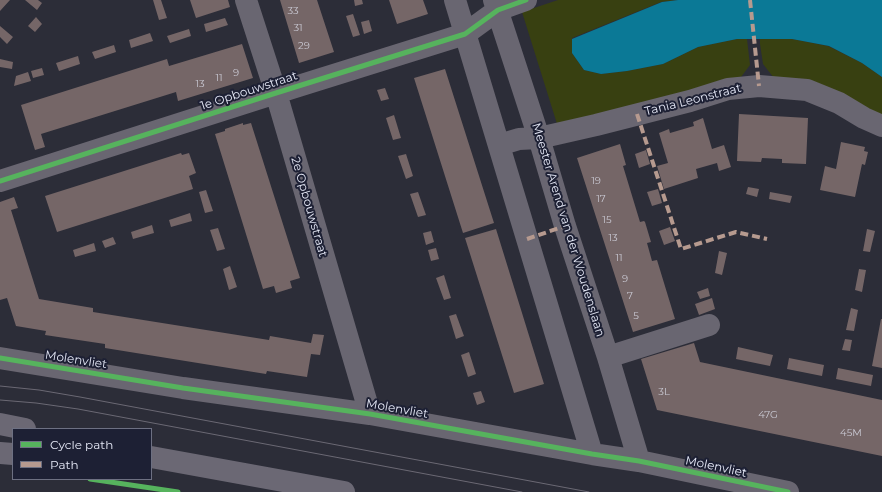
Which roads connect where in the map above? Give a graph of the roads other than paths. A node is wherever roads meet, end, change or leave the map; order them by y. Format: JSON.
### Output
{"nodes":[{"id":1,"x":246,"y":0,"type":"edge"},
{"id":2,"x":454,"y":0,"type":"edge"},
{"id":3,"x":526,"y":0,"type":"edge"},
{"id":4,"x":496,"y":5,"type":"edge"},
{"id":5,"x":465,"y":34,"type":"junction"},
{"id":6,"x":276,"y":93,"type":"junction"},
{"id":7,"x":882,"y":126,"type":"edge"},
{"id":8,"x":539,"y":138,"type":"junction"},
{"id":9,"x":499,"y":145,"type":"junction"},
{"id":10,"x":0,"y":181,"type":"edge"},
{"id":11,"x":709,"y":324,"type":"dead end"},
{"id":12,"x":608,"y":357,"type":"junction"},
{"id":13,"x":0,"y":358,"type":"edge"},
{"id":14,"x":370,"y":414,"type":"junction"},
{"id":15,"x":0,"y":424,"type":"edge"},
{"id":16,"x":20,"y":428,"type":"edge"},
{"id":17,"x":0,"y":453,"type":"edge"},
{"id":18,"x":12,"y":454,"type":"edge"},
{"id":19,"x":592,"y":454,"type":"junction"},
{"id":20,"x":152,"y":457,"type":"edge"},
{"id":21,"x":639,"y":461,"type":"junction"},
{"id":22,"x":344,"y":492,"type":"edge"},
{"id":23,"x":788,"y":492,"type":"edge"}],
"edges":[{"from":1,"to":6,"type":"street","name":"2e Opbouwstraat"},
{"from":2,"to":5,"type":"street"},
{"from":3,"to":4,"type":"street","name":"1e Opbouwstraat"},
{"from":4,"to":5,"type":"street","name":"1e Opbouwstraat"},
{"from":4,"to":8,"type":"street","name":"Meester Arend van der Woudenslaan"},
{"from":5,"to":6,"type":"street","name":"1e Opbouwstraat"},
{"from":5,"to":9,"type":"street"},
{"from":6,"to":10,"type":"street","name":"1e Opbouwstraat"},
{"from":6,"to":14,"type":"street","name":"2e Opbouwstraat"},
{"from":7,"to":8,"type":"street","name":"Tania Leonstraat"},
{"from":8,"to":9,"type":"street","name":"Tania Leonstraat"},
{"from":8,"to":12,"type":"street","name":"Meester Arend van der Woudenslaan"},
{"from":9,"to":19,"type":"street"},
{"from":11,"to":12,"type":"street"},
{"from":12,"to":21,"type":"street","name":"Meester Arend van der Woudenslaan"},
{"from":13,"to":14,"type":"street","name":"Molenvliet"},
{"from":14,"to":19,"type":"street","name":"Molenvliet"},
{"from":15,"to":16,"type":"main road"},
{"from":17,"to":18,"type":"main road"},
{"from":19,"to":21,"type":"street","name":"Molenvliet"},
{"from":20,"to":22,"type":"main road"},
{"from":21,"to":23,"type":"street","name":"Molenvliet"}]}
